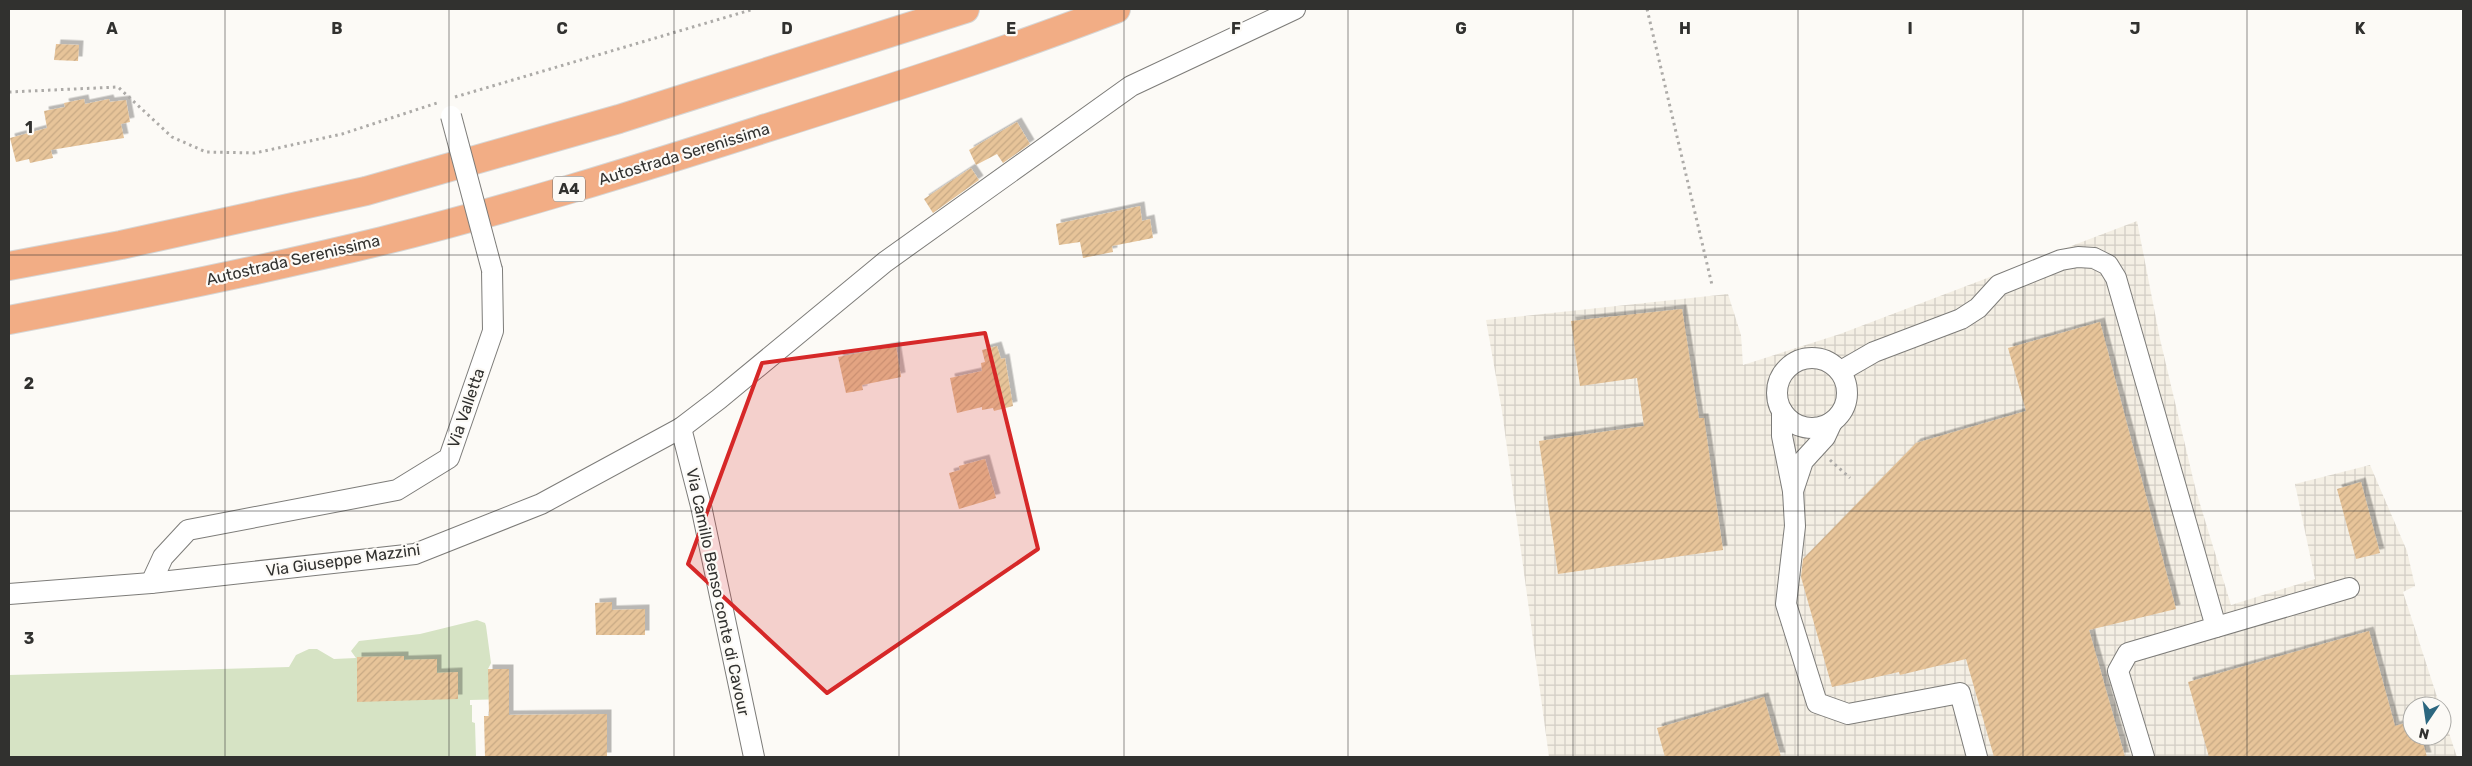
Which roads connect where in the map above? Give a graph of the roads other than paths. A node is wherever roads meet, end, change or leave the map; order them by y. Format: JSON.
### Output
{"nodes":[{"id":1,"x":965,"y":9,"type":"edge"},
{"id":2,"x":1116,"y":9,"type":"edge"},
{"id":3,"x":1295,"y":9,"type":"edge"},
{"id":4,"x":448,"y":108,"type":"road end"},
{"id":5,"x":9,"y":266,"type":"edge"},
{"id":6,"x":9,"y":320,"type":"edge"},
{"id":7,"x":1840,"y":371,"type":"junction"},
{"id":8,"x":1782,"y":411,"type":"junction"},
{"id":9,"x":1832,"y":422,"type":"junction"},
{"id":10,"x":681,"y":428,"type":"junction"},
{"id":11,"x":1793,"y":491,"type":"junction"},
{"id":12,"x":152,"y":583,"type":"junction"},
{"id":13,"x":2349,"y":588,"type":"dead end"},
{"id":14,"x":9,"y":594,"type":"edge"},
{"id":15,"x":2216,"y":627,"type":"junction"},
{"id":16,"x":754,"y":757,"type":"edge"},
{"id":17,"x":1977,"y":757,"type":"edge"},
{"id":18,"x":2144,"y":757,"type":"edge"}],
"edges":[{"from":1,"to":5,"type":"highway"},
{"from":2,"to":6,"type":"highway","name":"Autostrada Serenissima","number":"A4"},
{"from":3,"to":10,"type":"street","name":"Via Giuseppe Mazzini"},
{"from":4,"to":12,"type":"street","name":"Via Valletta","bridge":true},
{"from":7,"to":8,"type":"street"},
{"from":7,"to":9,"type":"street"},
{"from":7,"to":15,"type":"street"},
{"from":8,"to":9,"type":"street"},
{"from":8,"to":11,"type":"street"},
{"from":9,"to":11,"type":"street"},
{"from":10,"to":12,"type":"street","name":"Via Giuseppe Mazzini"},
{"from":10,"to":16,"type":"street","name":"Via Camillo Benso conte di Cavour"},
{"from":11,"to":17,"type":"street"},
{"from":12,"to":14,"type":"street","name":"Via Giuseppe Mazzini"},
{"from":13,"to":15,"type":"street"},
{"from":15,"to":18,"type":"street"}]}
